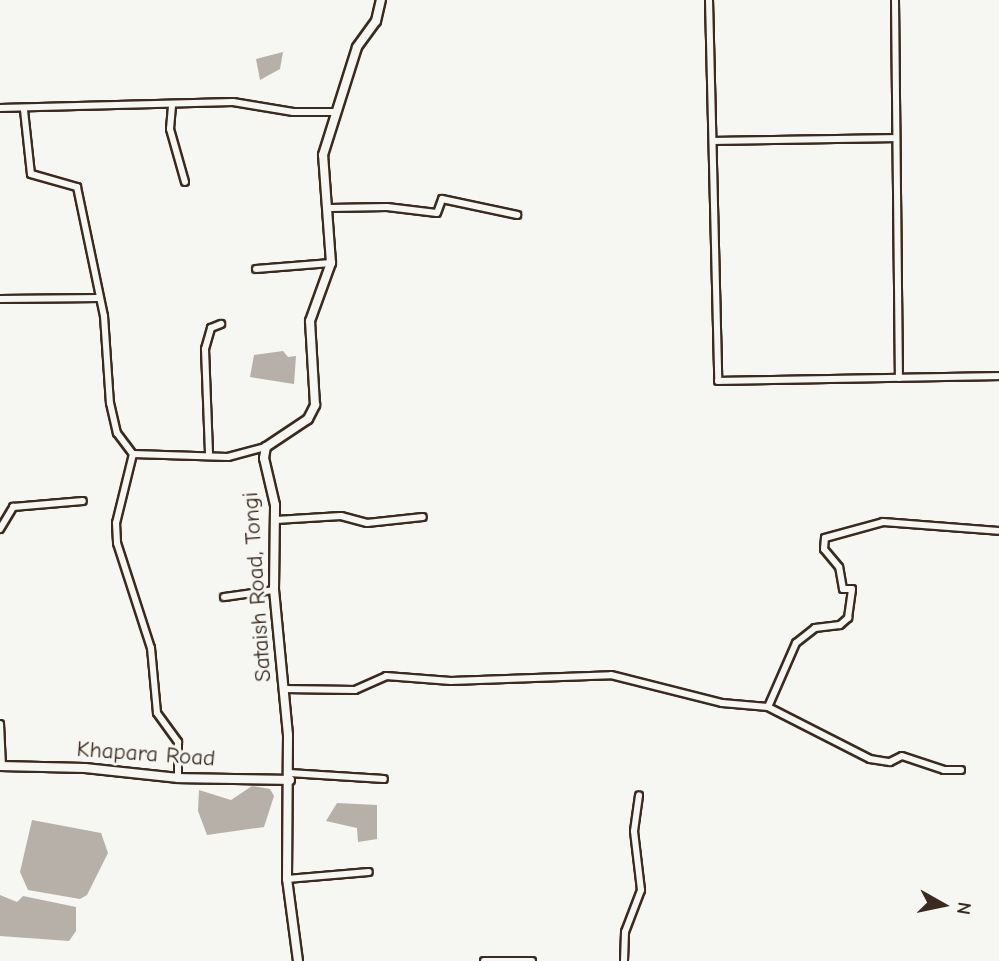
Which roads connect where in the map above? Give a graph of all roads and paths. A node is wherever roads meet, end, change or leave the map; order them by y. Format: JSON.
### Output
{"nodes":[{"id":1,"x":381,"y":0,"type":"edge"},
{"id":2,"x":709,"y":0,"type":"edge"},
{"id":3,"x":895,"y":0,"type":"edge"},
{"id":4,"x":172,"y":106,"type":"junction"},
{"id":5,"x":0,"y":108,"type":"edge"},
{"id":6,"x":24,"y":110,"type":"junction"},
{"id":7,"x":335,"y":112,"type":"junction"},
{"id":8,"x":896,"y":138,"type":"junction"},
{"id":9,"x":714,"y":141,"type":"junction"},
{"id":10,"x":185,"y":182,"type":"dead end"},
{"id":11,"x":330,"y":208,"type":"junction"},
{"id":12,"x":517,"y":215,"type":"dead end"},
{"id":13,"x":331,"y":263,"type":"junction"},
{"id":14,"x":256,"y":269,"type":"dead end"},
{"id":15,"x":100,"y":298,"type":"junction"},
{"id":16,"x":0,"y":299,"type":"edge"},
{"id":17,"x":221,"y":324,"type":"dead end"},
{"id":18,"x":999,"y":376,"type":"edge"},
{"id":19,"x":899,"y":378,"type":"junction"},
{"id":20,"x":266,"y":447,"type":"junction"},
{"id":21,"x":209,"y":453,"type":"junction"},
{"id":22,"x":133,"y":454,"type":"junction"},
{"id":23,"x":83,"y":501,"type":"dead end"},
{"id":24,"x":423,"y":517,"type":"dead end"},
{"id":25,"x":276,"y":520,"type":"junction"},
{"id":26,"x":0,"y":529,"type":"edge"},
{"id":27,"x":999,"y":531,"type":"edge"},
{"id":28,"x":274,"y":590,"type":"junction"},
{"id":29,"x":224,"y":597,"type":"dead end"},
{"id":30,"x":284,"y":689,"type":"junction"},
{"id":31,"x":768,"y":706,"type":"junction"},
{"id":32,"x":0,"y":724,"type":"edge"},
{"id":33,"x":1,"y":766,"type":"edge"},
{"id":34,"x":961,"y":770,"type":"dead end"},
{"id":35,"x":289,"y":776,"type":"junction"},
{"id":36,"x":178,"y":778,"type":"junction"},
{"id":37,"x":384,"y":779,"type":"dead end"},
{"id":38,"x":639,"y":795,"type":"dead end"},
{"id":39,"x":369,"y":872,"type":"dead end"},
{"id":40,"x":288,"y":880,"type":"junction"},
{"id":41,"x":298,"y":961,"type":"edge"},
{"id":42,"x":484,"y":961,"type":"edge"},
{"id":43,"x":532,"y":961,"type":"edge"},
{"id":44,"x":624,"y":961,"type":"edge"}],
"edges":[{"from":1,"to":7,"type":"street"},
{"from":2,"to":9,"type":"street"},
{"from":3,"to":8,"type":"street"},
{"from":4,"to":6,"type":"street"},
{"from":4,"to":7,"type":"street"},
{"from":4,"to":10,"type":"street"},
{"from":5,"to":6,"type":"street"},
{"from":6,"to":15,"type":"street"},
{"from":7,"to":11,"type":"street"},
{"from":8,"to":9,"type":"street"},
{"from":8,"to":19,"type":"street"},
{"from":9,"to":19,"type":"street"},
{"from":11,"to":12,"type":"street"},
{"from":11,"to":13,"type":"street"},
{"from":13,"to":14,"type":"street"},
{"from":13,"to":20,"type":"street"},
{"from":15,"to":16,"type":"street"},
{"from":15,"to":22,"type":"street"},
{"from":17,"to":21,"type":"street"},
{"from":18,"to":19,"type":"street"},
{"from":20,"to":21,"type":"street"},
{"from":20,"to":25,"type":"street","name":"Sataish Road, Tongi"},
{"from":21,"to":22,"type":"street"},
{"from":22,"to":36,"type":"street"},
{"from":23,"to":26,"type":"street"},
{"from":24,"to":25,"type":"street"},
{"from":25,"to":28,"type":"street","name":"Sataish Road, Tongi"},
{"from":27,"to":31,"type":"street"},
{"from":28,"to":29,"type":"street"},
{"from":28,"to":30,"type":"street","name":"Sataish Road, Tongi"},
{"from":30,"to":31,"type":"street"},
{"from":30,"to":35,"type":"street","name":"Sataish Road, Tongi"},
{"from":31,"to":34,"type":"street"},
{"from":32,"to":33,"type":"street"},
{"from":33,"to":36,"type":"street","name":"Khapara Road"},
{"from":35,"to":36,"type":"street","name":"Khapara Road"},
{"from":35,"to":37,"type":"street"},
{"from":35,"to":40,"type":"street","name":"Sataish Road, Tongi"},
{"from":38,"to":44,"type":"street"},
{"from":39,"to":40,"type":"street"},
{"from":40,"to":41,"type":"street","name":"Sataish Road, Tongi"},
{"from":42,"to":43,"type":"street"}]}
